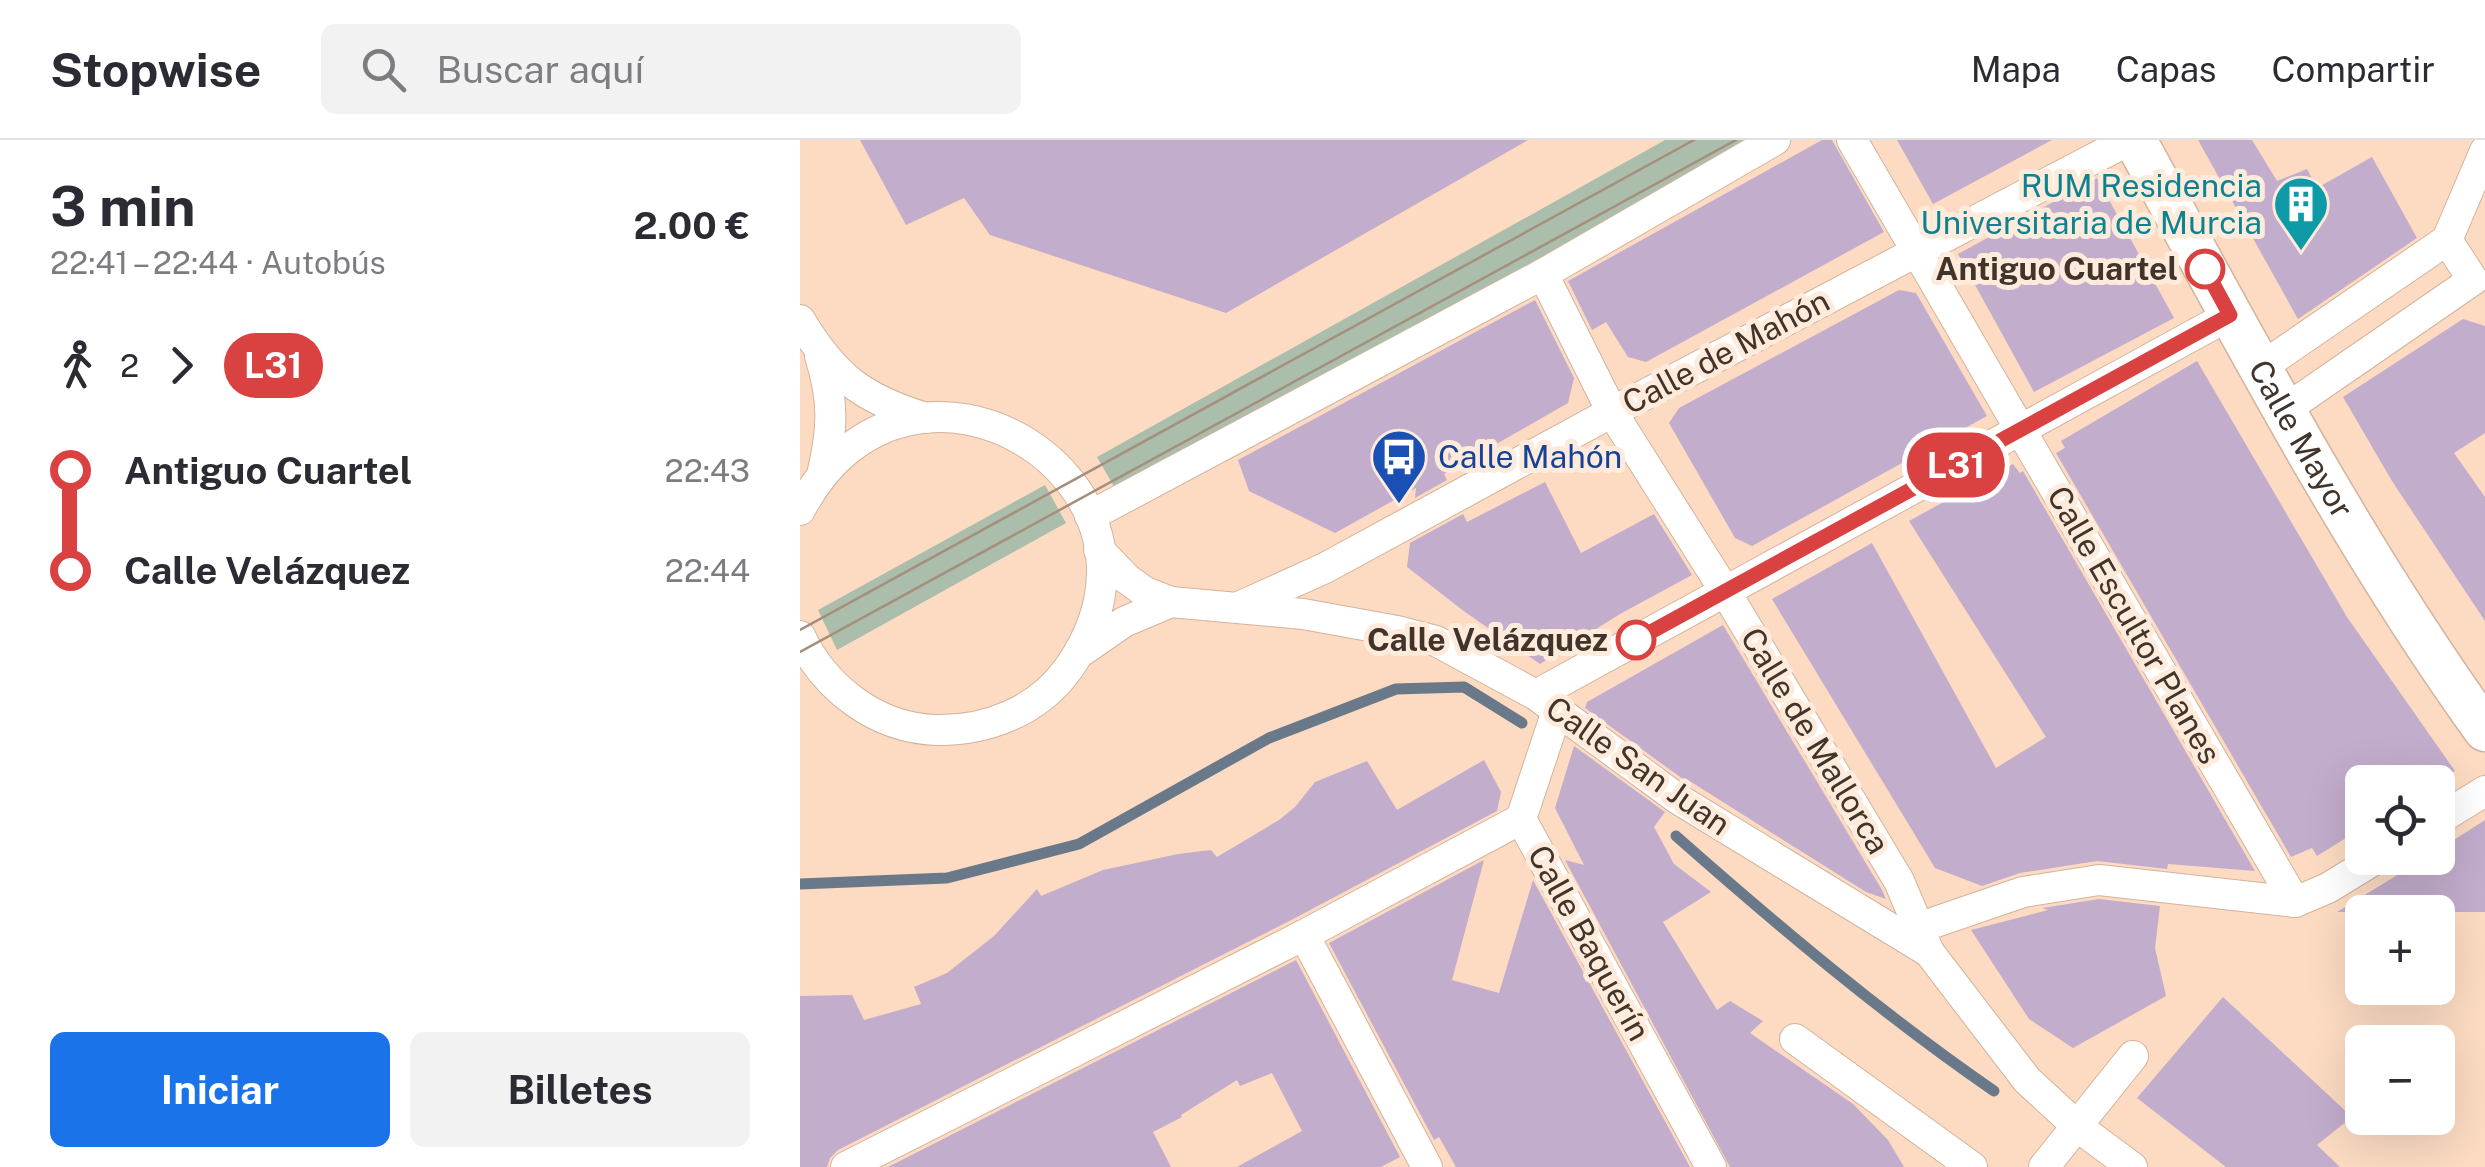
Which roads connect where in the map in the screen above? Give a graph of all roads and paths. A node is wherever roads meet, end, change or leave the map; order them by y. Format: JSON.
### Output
{"nodes":[{"id":1,"x":1775,"y":140,"type":"edge"},
{"id":2,"x":1852,"y":140,"type":"edge"},
{"id":3,"x":2132,"y":140,"type":"edge"},
{"id":4,"x":2485,"y":151,"type":"edge"},
{"id":5,"x":2447,"y":240,"type":"junction"},
{"id":6,"x":1918,"y":252,"type":"junction"},
{"id":7,"x":1543,"y":274,"type":"junction"},
{"id":8,"x":2479,"y":282,"type":"edge"},
{"id":9,"x":2230,"y":315,"type":"junction"},
{"id":10,"x":800,"y":320,"type":"edge"},
{"id":11,"x":819,"y":352,"type":"junction"},
{"id":12,"x":2260,"y":368,"type":"junction"},
{"id":13,"x":2283,"y":411,"type":"junction"},
{"id":14,"x":1612,"y":412,"type":"junction"},
{"id":15,"x":926,"y":418,"type":"junction"},
{"id":16,"x":2020,"y":429,"type":"junction"},
{"id":17,"x":822,"y":475,"type":"junction"},
{"id":18,"x":800,"y":510,"type":"edge"},
{"id":19,"x":1090,"y":516,"type":"junction"},
{"id":20,"x":1100,"y":550,"type":"junction"},
{"id":21,"x":1324,"y":568,"type":"junction"},
{"id":22,"x":1724,"y":591,"type":"junction"},
{"id":23,"x":1171,"y":602,"type":"junction"},
{"id":24,"x":1238,"y":607,"type":"junction"},
{"id":25,"x":1342,"y":621,"type":"junction"},
{"id":26,"x":800,"y":636,"type":"edge"},
{"id":27,"x":1080,"y":653,"type":"junction"},
{"id":28,"x":800,"y":690,"type":"edge"},
{"id":29,"x":841,"y":692,"type":"junction"},
{"id":30,"x":1546,"y":703,"type":"junction"},
{"id":31,"x":2485,"y":730,"type":"edge"},
{"id":32,"x":2485,"y":791,"type":"edge"},
{"id":33,"x":2455,"y":810,"type":"edge"},
{"id":34,"x":1522,"y":819,"type":"junction"},
{"id":35,"x":2350,"y":875,"type":"edge"},
{"id":36,"x":2295,"y":902,"type":"junction"},
{"id":37,"x":1304,"y":935,"type":"junction"},
{"id":38,"x":1925,"y":940,"type":"junction"},
{"id":39,"x":1795,"y":1039,"type":"dead end"},
{"id":40,"x":2133,"y":1056,"type":"dead end"},
{"id":41,"x":2078,"y":1127,"type":"junction"},
{"id":42,"x":846,"y":1167,"type":"edge"},
{"id":43,"x":1428,"y":1167,"type":"edge"},
{"id":44,"x":1711,"y":1167,"type":"edge"},
{"id":45,"x":1972,"y":1167,"type":"edge"},
{"id":46,"x":2044,"y":1167,"type":"edge"},
{"id":47,"x":2132,"y":1167,"type":"edge"}],
"edges":[{"from":1,"to":7,"type":"street"},
{"from":2,"to":6,"type":"street","name":"Calle Escultor Planes"},
{"from":3,"to":6,"type":"street","name":"Calle de Mahón"},
{"from":3,"to":9,"type":"main road","name":"Calle Mayor"},
{"from":4,"to":5,"type":"street"},
{"from":5,"to":8,"type":"street"},
{"from":5,"to":12,"type":"street"},
{"from":6,"to":14,"type":"street","name":"Calle de Mahón"},
{"from":6,"to":16,"type":"street","name":"Calle Escultor Planes"},
{"from":7,"to":14,"type":"street","name":"Calle de Mallorca"},
{"from":7,"to":19,"type":"street"},
{"from":8,"to":13,"type":"street"},
{"from":9,"to":12,"type":"main road","name":"Calle Mayor"},
{"from":9,"to":16,"type":"street"},
{"from":10,"to":11,"type":"street"},
{"from":11,"to":15,"type":"street"},
{"from":11,"to":17,"type":"street"},
{"from":12,"to":13,"type":"main road","name":"Calle Mayor"},
{"from":13,"to":31,"type":"main road","name":"Calle Mayor"},
{"from":14,"to":21,"type":"street","name":"Calle de Mahón"},
{"from":14,"to":22,"type":"street","name":"Calle de Mallorca"},
{"from":15,"to":17,"type":"street"},
{"from":15,"to":19,"type":"street"},
{"from":16,"to":22,"type":"street"},
{"from":16,"to":36,"type":"street","name":"Calle Escultor Planes"},
{"from":17,"to":18,"type":"street"},
{"from":19,"to":20,"type":"street"},
{"from":20,"to":23,"type":"street","name":"Calle San Juan"},
{"from":20,"to":27,"type":"street"},
{"from":21,"to":24,"type":"street","name":"Calle de Mahón"},
{"from":21,"to":25,"type":"street"},
{"from":22,"to":30,"type":"street"},
{"from":22,"to":38,"type":"street","name":"Calle de Mallorca"},
{"from":23,"to":24,"type":"street","name":"Calle San Juan"},
{"from":23,"to":27,"type":"street","name":"Calle San Juan"},
{"from":24,"to":25,"type":"street","name":"Calle San Juan"},
{"from":25,"to":30,"type":"street","name":"Calle San Juan"},
{"from":26,"to":29,"type":"street"},
{"from":27,"to":29,"type":"street"},
{"from":28,"to":29,"type":"street"},
{"from":30,"to":34,"type":"street","name":"Calle Baquerín"},
{"from":30,"to":38,"type":"street","name":"Calle San Juan"},
{"from":32,"to":33,"type":"street"},
{"from":34,"to":37,"type":"street"},
{"from":34,"to":44,"type":"street","name":"Calle Baquerín"},
{"from":35,"to":36,"type":"street"},
{"from":36,"to":38,"type":"street"},
{"from":37,"to":42,"type":"street"},
{"from":37,"to":43,"type":"street"},
{"from":38,"to":41,"type":"street","name":"Calle San Juan"},
{"from":39,"to":45,"type":"street"},
{"from":40,"to":41,"type":"street"},
{"from":41,"to":46,"type":"street"},
{"from":41,"to":47,"type":"street","name":"Calle San Juan"}]}
